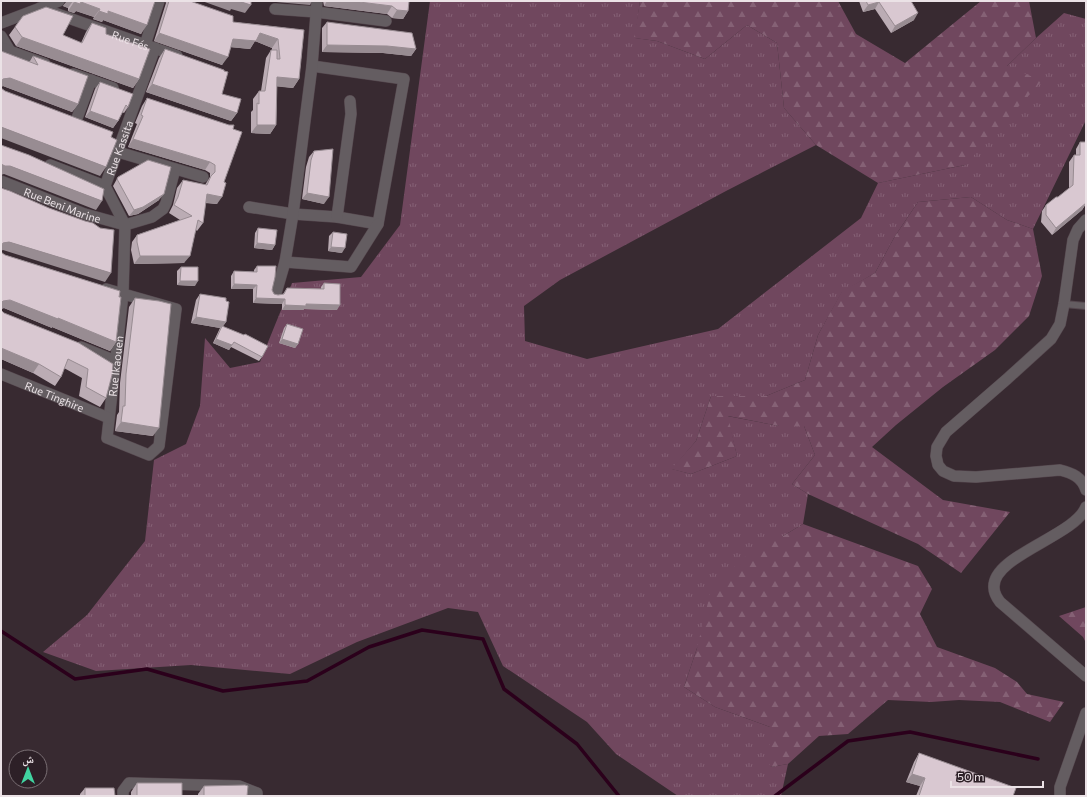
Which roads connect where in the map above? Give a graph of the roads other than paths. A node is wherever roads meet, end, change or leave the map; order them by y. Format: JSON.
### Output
{"nodes":[{"id":1,"x":59,"y":1,"type":"edge"},
{"id":2,"x":159,"y":1,"type":"edge"},
{"id":3,"x":317,"y":6,"type":"edge"},
{"id":4,"x":40,"y":8,"type":"junction"},
{"id":5,"x":275,"y":9,"type":"dead end"},
{"id":6,"x":386,"y":21,"type":"dead end"},
{"id":7,"x":1,"y":23,"type":"edge"},
{"id":8,"x":1,"y":36,"type":"edge"},
{"id":9,"x":150,"y":47,"type":"junction"},
{"id":10,"x":5,"y":49,"type":"edge"},
{"id":11,"x":184,"y":59,"type":"edge"},
{"id":12,"x":312,"y":66,"type":"junction"},
{"id":13,"x":90,"y":80,"type":"junction"},
{"id":14,"x":141,"y":98,"type":"junction"},
{"id":15,"x":350,"y":101,"type":"dead end"},
{"id":16,"x":89,"y":126,"type":"edge"},
{"id":17,"x":109,"y":134,"type":"edge"},
{"id":18,"x":123,"y":139,"type":"junction"},
{"id":19,"x":118,"y":152,"type":"junction"},
{"id":20,"x":38,"y":161,"type":"edge"},
{"id":21,"x":175,"y":169,"type":"junction"},
{"id":22,"x":203,"y":177,"type":"dead end"},
{"id":23,"x":1,"y":181,"type":"edge"},
{"id":24,"x":105,"y":186,"type":"junction"},
{"id":25,"x":249,"y":207,"type":"dead end"},
{"id":26,"x":293,"y":214,"type":"junction"},
{"id":27,"x":337,"y":216,"type":"junction"},
{"id":28,"x":1086,"y":220,"type":"edge"},
{"id":29,"x":378,"y":224,"type":"junction"},
{"id":30,"x":125,"y":225,"type":"junction"},
{"id":31,"x":285,"y":262,"type":"junction"},
{"id":32,"x":93,"y":286,"type":"edge"},
{"id":33,"x":276,"y":293,"type":"edge"},
{"id":34,"x":123,"y":294,"type":"junction"},
{"id":35,"x":1064,"y":304,"type":"junction"},
{"id":36,"x":1086,"y":306,"type":"edge"},
{"id":37,"x":73,"y":344,"type":"edge"},
{"id":38,"x":116,"y":361,"type":"junction"},
{"id":39,"x":1,"y":374,"type":"edge"},
{"id":40,"x":109,"y":418,"type":"junction"},
{"id":41,"x":1086,"y":490,"type":"edge"},
{"id":42,"x":1086,"y":507,"type":"edge"},
{"id":43,"x":1086,"y":676,"type":"edge"},
{"id":44,"x":1086,"y":713,"type":"edge"},
{"id":45,"x":187,"y":790,"type":"edge"},
{"id":46,"x":1060,"y":792,"type":"edge"},
{"id":47,"x":123,"y":796,"type":"edge"},
{"id":48,"x":257,"y":796,"type":"edge"},
{"id":49,"x":1051,"y":796,"type":"edge"}],
"edges":[{"from":1,"to":4,"type":"street"},
{"from":2,"to":9,"type":"street","name":"Rue Kassita"},
{"from":3,"to":5,"type":"street"},
{"from":3,"to":6,"type":"street"},
{"from":3,"to":12,"type":"street"},
{"from":4,"to":7,"type":"street"},
{"from":4,"to":9,"type":"street","name":"Rue Fés"},
{"from":8,"to":10,"type":"street"},
{"from":9,"to":11,"type":"street","name":"Rue Fés"},
{"from":9,"to":14,"type":"street","name":"Rue Kassita"},
{"from":10,"to":13,"type":"street"},
{"from":12,"to":26,"type":"street"},
{"from":12,"to":29,"type":"street"},
{"from":13,"to":14,"type":"street"},
{"from":13,"to":16,"type":"street"},
{"from":14,"to":18,"type":"street","name":"Rue Kassita"},
{"from":15,"to":27,"type":"street"},
{"from":17,"to":18,"type":"street"},
{"from":18,"to":19,"type":"street","name":"Rue Kassita"},
{"from":19,"to":21,"type":"street"},
{"from":19,"to":24,"type":"street","name":"Rue Kassita"},
{"from":20,"to":24,"type":"street"},
{"from":21,"to":22,"type":"street"},
{"from":21,"to":30,"type":"street"},
{"from":23,"to":30,"type":"street","name":"Rue Beni Marine"},
{"from":24,"to":30,"type":"street","name":"Rue Kassita"},
{"from":25,"to":26,"type":"street"},
{"from":26,"to":27,"type":"street"},
{"from":26,"to":31,"type":"street"},
{"from":27,"to":29,"type":"street"},
{"from":28,"to":35,"type":"street"},
{"from":29,"to":31,"type":"street"},
{"from":30,"to":34,"type":"street","name":"Rue Kassita"},
{"from":31,"to":33,"type":"street"},
{"from":32,"to":34,"type":"street"},
{"from":34,"to":38,"type":"street","name":"Rue Ikaouen"},
{"from":34,"to":40,"type":"street","name":"Rue Ikaouen"},
{"from":35,"to":36,"type":"lane"},
{"from":35,"to":41,"type":"street"},
{"from":37,"to":38,"type":"street"},
{"from":38,"to":40,"type":"street","name":"Rue Ikaouen"},
{"from":39,"to":40,"type":"street","name":"Rue Tinghire"},
{"from":42,"to":43,"type":"street"},
{"from":44,"to":46,"type":"street"},
{"from":45,"to":47,"type":"street"},
{"from":45,"to":48,"type":"street"},
{"from":46,"to":49,"type":"street"}]}
